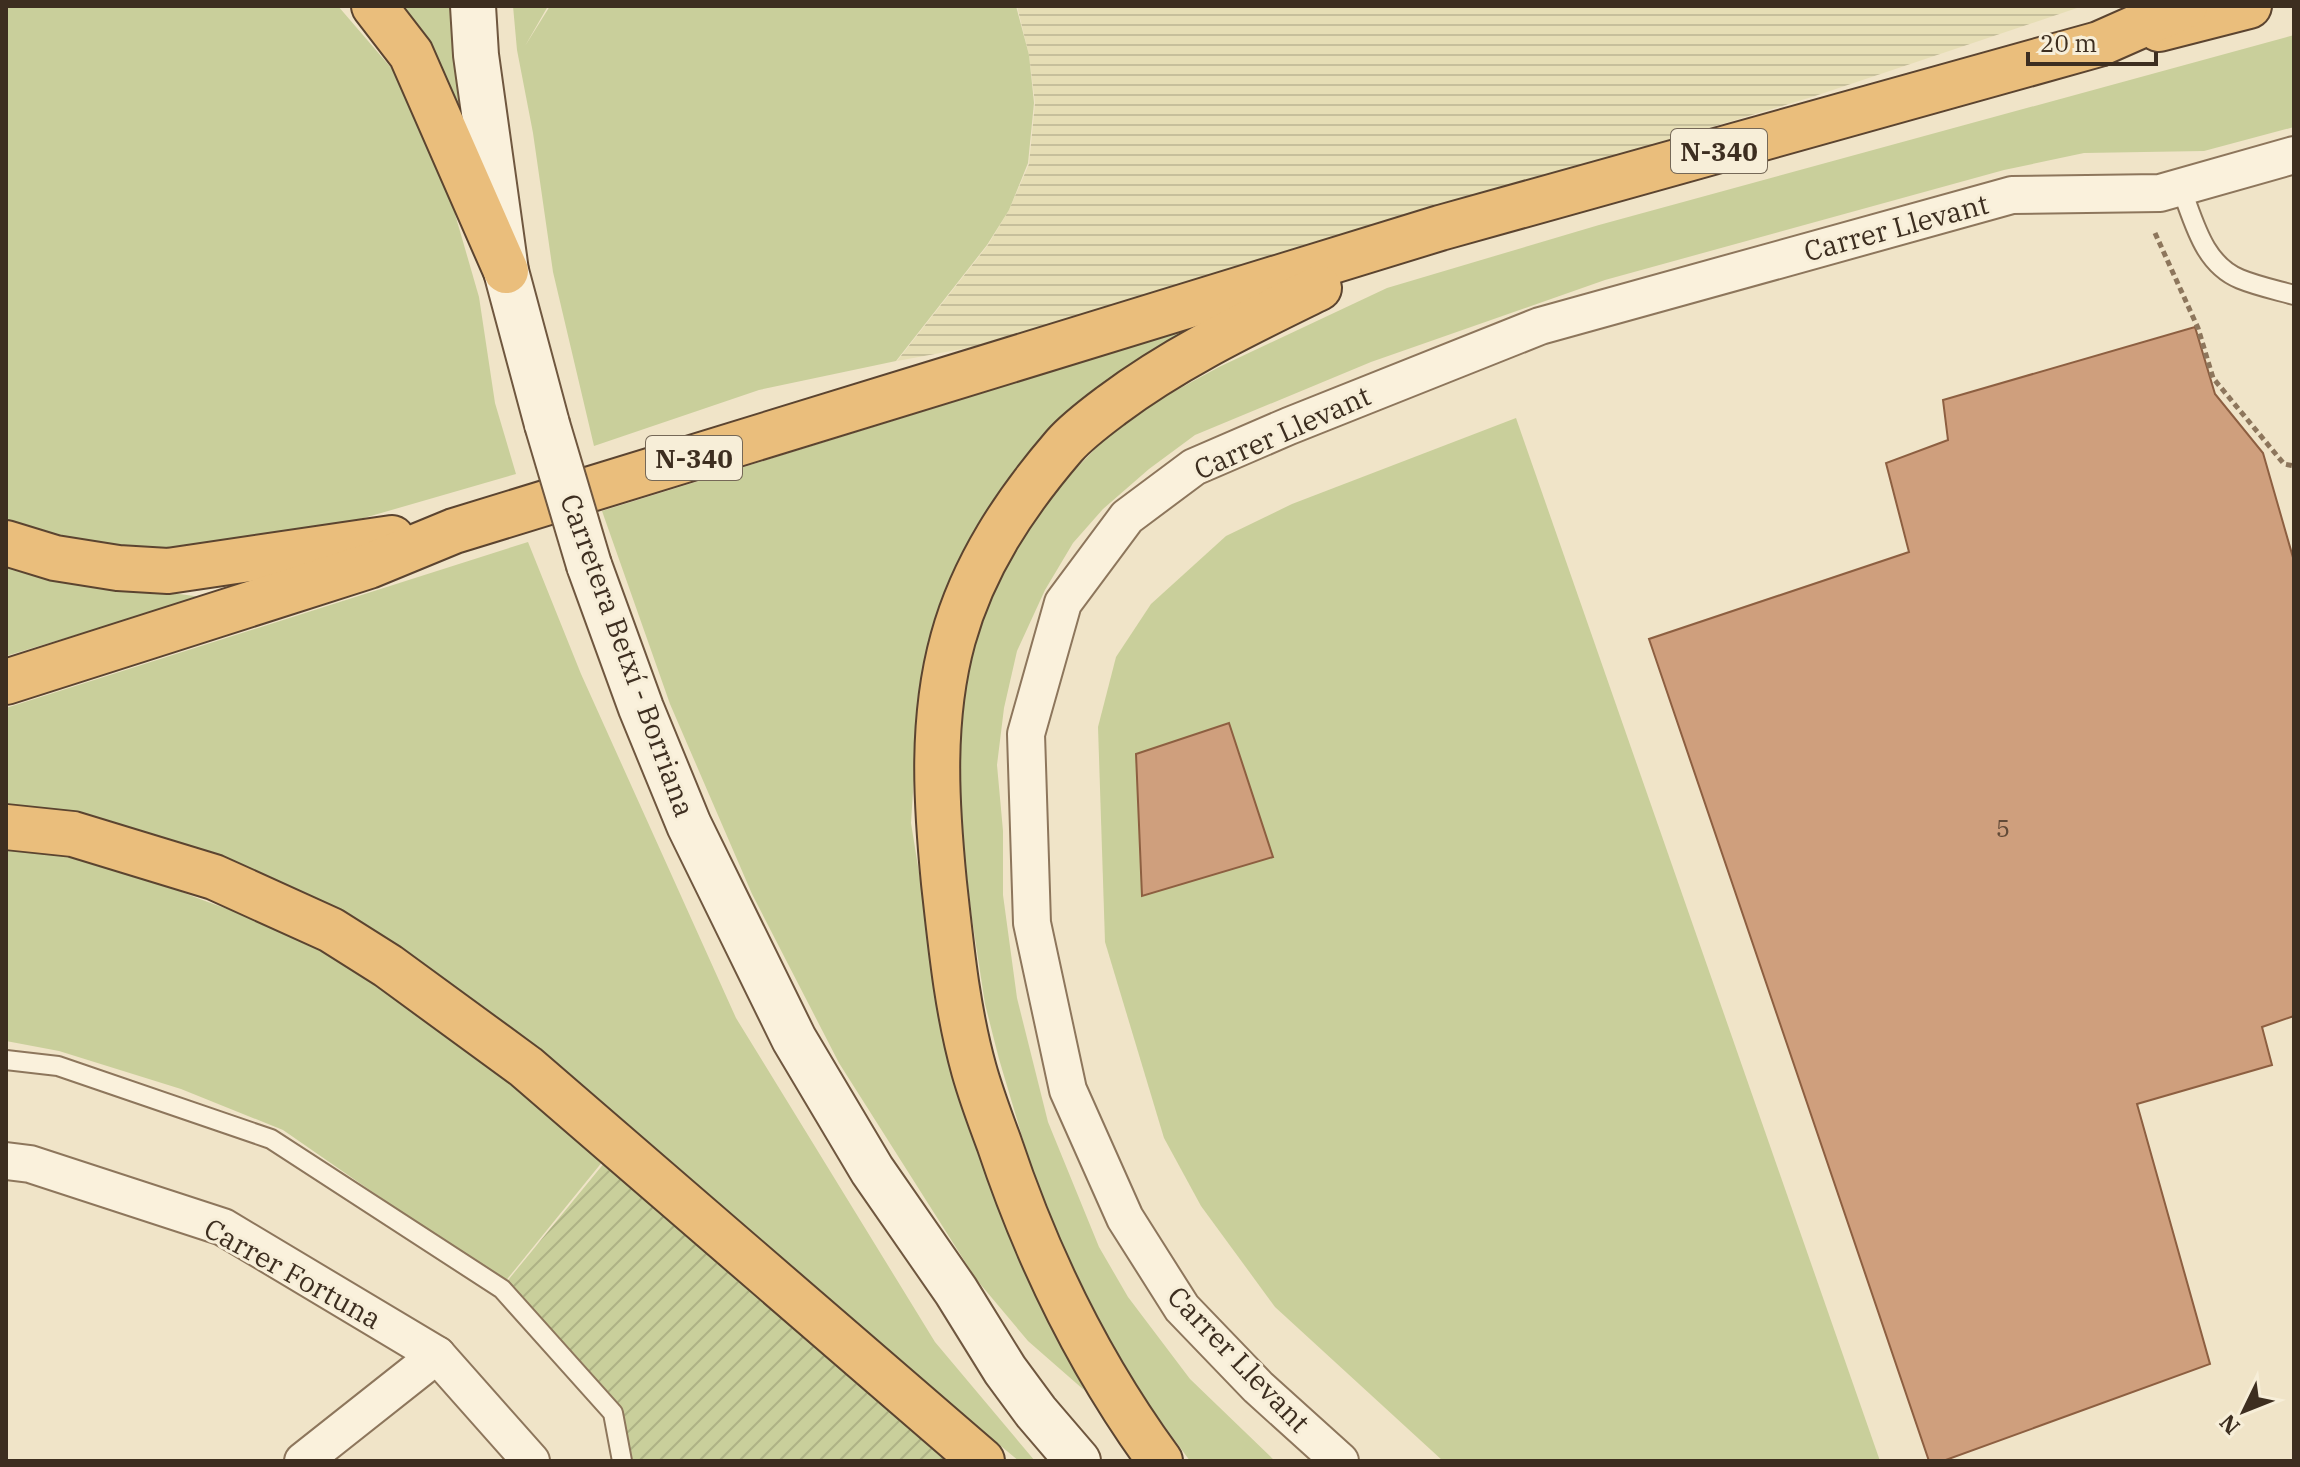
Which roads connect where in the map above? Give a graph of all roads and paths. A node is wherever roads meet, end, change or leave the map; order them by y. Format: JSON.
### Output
{"nodes":[{"id":1,"x":374,"y":6,"type":"edge"},
{"id":2,"x":473,"y":6,"type":"edge"},
{"id":3,"x":2185,"y":6,"type":"edge"},
{"id":4,"x":2249,"y":6,"type":"edge"},
{"id":5,"x":2099,"y":44,"type":"junction"},
{"id":6,"x":2294,"y":155,"type":"edge"},
{"id":7,"x":2181,"y":188,"type":"junction"},
{"id":8,"x":1440,"y":228,"type":"junction"},
{"id":9,"x":2153,"y":229,"type":"dead end"},
{"id":10,"x":506,"y":271,"type":"junction"},
{"id":11,"x":2294,"y":295,"type":"edge"},
{"id":12,"x":2294,"y":466,"type":"edge"},
{"id":13,"x":454,"y":531,"type":"junction"},
{"id":14,"x":6,"y":543,"type":"edge"},
{"id":15,"x":6,"y":682,"type":"edge"},
{"id":16,"x":6,"y":827,"type":"edge"},
{"id":17,"x":6,"y":1060,"type":"edge"},
{"id":18,"x":6,"y":1161,"type":"edge"},
{"id":19,"x":956,"y":1291,"type":"junction"},
{"id":20,"x":437,"y":1355,"type":"junction"},
{"id":21,"x":303,"y":1461,"type":"edge"},
{"id":22,"x":531,"y":1461,"type":"edge"},
{"id":23,"x":622,"y":1461,"type":"edge"},
{"id":24,"x":982,"y":1461,"type":"edge"},
{"id":25,"x":1078,"y":1461,"type":"edge"},
{"id":26,"x":1112,"y":1461,"type":"edge"},
{"id":27,"x":1160,"y":1461,"type":"edge"},
{"id":28,"x":1340,"y":1461,"type":"edge"}],
"edges":[{"from":1,"to":10,"type":"highway"},
{"from":2,"to":10,"type":"main road","name":"Carretera Betxí - Borriana"},
{"from":3,"to":5,"type":"highway"},
{"from":4,"to":5,"type":"highway","number":"N-340"},
{"from":5,"to":8,"type":"highway","number":"N-340"},
{"from":6,"to":7,"type":"street","name":"Carrer Llevant"},
{"from":7,"to":11,"type":"lane"},
{"from":7,"to":28,"type":"street","name":"Carrer Llevant"},
{"from":8,"to":13,"type":"highway","number":"N-340"},
{"from":8,"to":27,"type":"highway"},
{"from":9,"to":12,"type":"path"},
{"from":10,"to":19,"type":"main road","name":"Carretera Betxí - Borriana","bridge":true},
{"from":13,"to":14,"type":"highway"},
{"from":13,"to":15,"type":"highway","number":"N-340"},
{"from":16,"to":24,"type":"highway"},
{"from":17,"to":23,"type":"lane"},
{"from":18,"to":20,"type":"street","name":"Carrer Fortuna"},
{"from":19,"to":25,"type":"main road","name":"Carretera Betxí - Borriana"},
{"from":19,"to":26,"type":"main road","name":"Carretera Betxí - Borriana"},
{"from":20,"to":21,"type":"street"},
{"from":20,"to":22,"type":"street","name":"Carrer Fortuna"}]}
